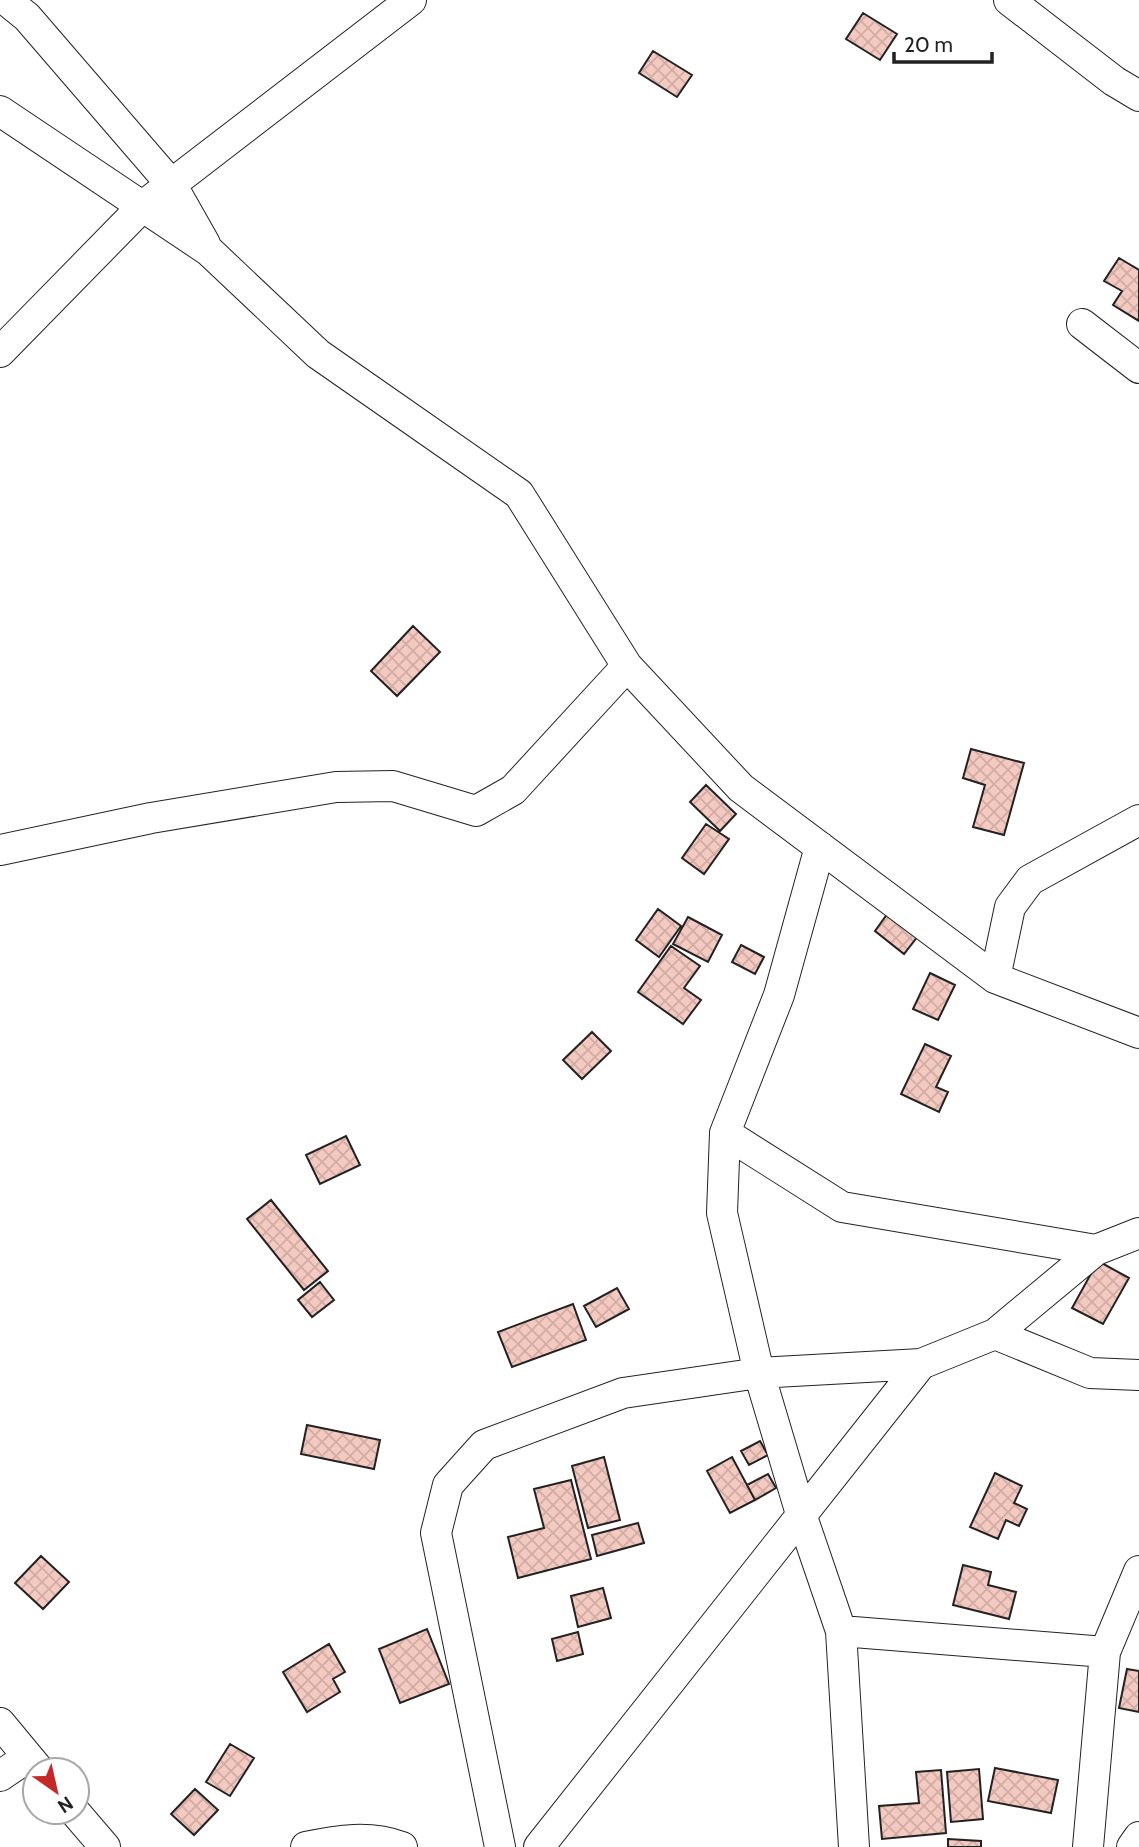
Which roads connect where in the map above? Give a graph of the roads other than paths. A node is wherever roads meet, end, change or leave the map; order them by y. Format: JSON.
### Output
{"nodes":[{"id":1,"x":6,"y":0,"type":"edge"},
{"id":2,"x":411,"y":0,"type":"edge"},
{"id":3,"x":1009,"y":0,"type":"edge"},
{"id":4,"x":1139,"y":96,"type":"edge"},
{"id":5,"x":0,"y":111,"type":"edge"},
{"id":6,"x":171,"y":184,"type":"junction"},
{"id":7,"x":143,"y":206,"type":"junction"},
{"id":8,"x":209,"y":251,"type":"junction"},
{"id":9,"x":1082,"y":324,"type":"dead end"},
{"id":10,"x":0,"y":352,"type":"edge"},
{"id":11,"x":1139,"y":368,"type":"edge"},
{"id":12,"x":627,"y":666,"type":"junction"},
{"id":13,"x":1139,"y":820,"type":"edge"},
{"id":14,"x":820,"y":847,"type":"junction"},
{"id":15,"x":0,"y":850,"type":"edge"},
{"id":16,"x":995,"y":978,"type":"junction"},
{"id":17,"x":1139,"y":1034,"type":"edge"},
{"id":18,"x":725,"y":1133,"type":"junction"},
{"id":19,"x":1139,"y":1233,"type":"edge"},
{"id":20,"x":1096,"y":1250,"type":"junction"},
{"id":21,"x":995,"y":1334,"type":"junction"},
{"id":22,"x":921,"y":1364,"type":"junction"},
{"id":23,"x":759,"y":1373,"type":"junction"},
{"id":24,"x":1139,"y":1375,"type":"edge"},
{"id":25,"x":801,"y":1514,"type":"junction"},
{"id":26,"x":1139,"y":1571,"type":"edge"},
{"id":27,"x":841,"y":1631,"type":"junction"},
{"id":28,"x":1105,"y":1653,"type":"junction"},
{"id":29,"x":0,"y":1723,"type":"edge"},
{"id":30,"x":27,"y":1756,"type":"edge"},
{"id":31,"x":21,"y":1768,"type":"edge"},
{"id":32,"x":0,"y":1776,"type":"edge"},
{"id":33,"x":87,"y":1826,"type":"edge"},
{"id":34,"x":1139,"y":1837,"type":"edge"},
{"id":35,"x":105,"y":1847,"type":"edge"},
{"id":36,"x":306,"y":1847,"type":"edge"},
{"id":37,"x":402,"y":1847,"type":"edge"},
{"id":38,"x":500,"y":1847,"type":"edge"},
{"id":39,"x":539,"y":1847,"type":"edge"},
{"id":40,"x":855,"y":1847,"type":"edge"},
{"id":41,"x":1088,"y":1847,"type":"edge"},
{"id":42,"x":1132,"y":1847,"type":"edge"}],
"edges":[{"from":1,"to":6,"type":"street"},
{"from":2,"to":6,"type":"street"},
{"from":3,"to":4,"type":"street"},
{"from":5,"to":7,"type":"street"},
{"from":6,"to":7,"type":"street"},
{"from":6,"to":8,"type":"street"},
{"from":7,"to":8,"type":"street"},
{"from":7,"to":10,"type":"street"},
{"from":8,"to":12,"type":"street"},
{"from":9,"to":11,"type":"street"},
{"from":12,"to":14,"type":"street"},
{"from":12,"to":15,"type":"street"},
{"from":13,"to":16,"type":"street"},
{"from":14,"to":16,"type":"street"},
{"from":14,"to":18,"type":"street"},
{"from":16,"to":17,"type":"street"},
{"from":18,"to":20,"type":"street"},
{"from":18,"to":23,"type":"street"},
{"from":19,"to":20,"type":"street"},
{"from":20,"to":21,"type":"street"},
{"from":21,"to":22,"type":"street"},
{"from":21,"to":24,"type":"street"},
{"from":22,"to":23,"type":"street"},
{"from":22,"to":25,"type":"street"},
{"from":23,"to":25,"type":"street"},
{"from":23,"to":38,"type":"street"},
{"from":25,"to":27,"type":"street"},
{"from":25,"to":39,"type":"street"},
{"from":26,"to":28,"type":"street"},
{"from":27,"to":28,"type":"street"},
{"from":27,"to":40,"type":"street"},
{"from":28,"to":41,"type":"street"},
{"from":29,"to":30,"type":"street"},
{"from":31,"to":32,"type":"street"},
{"from":33,"to":35,"type":"street"},
{"from":34,"to":42,"type":"street"},
{"from":36,"to":37,"type":"street"}]}
